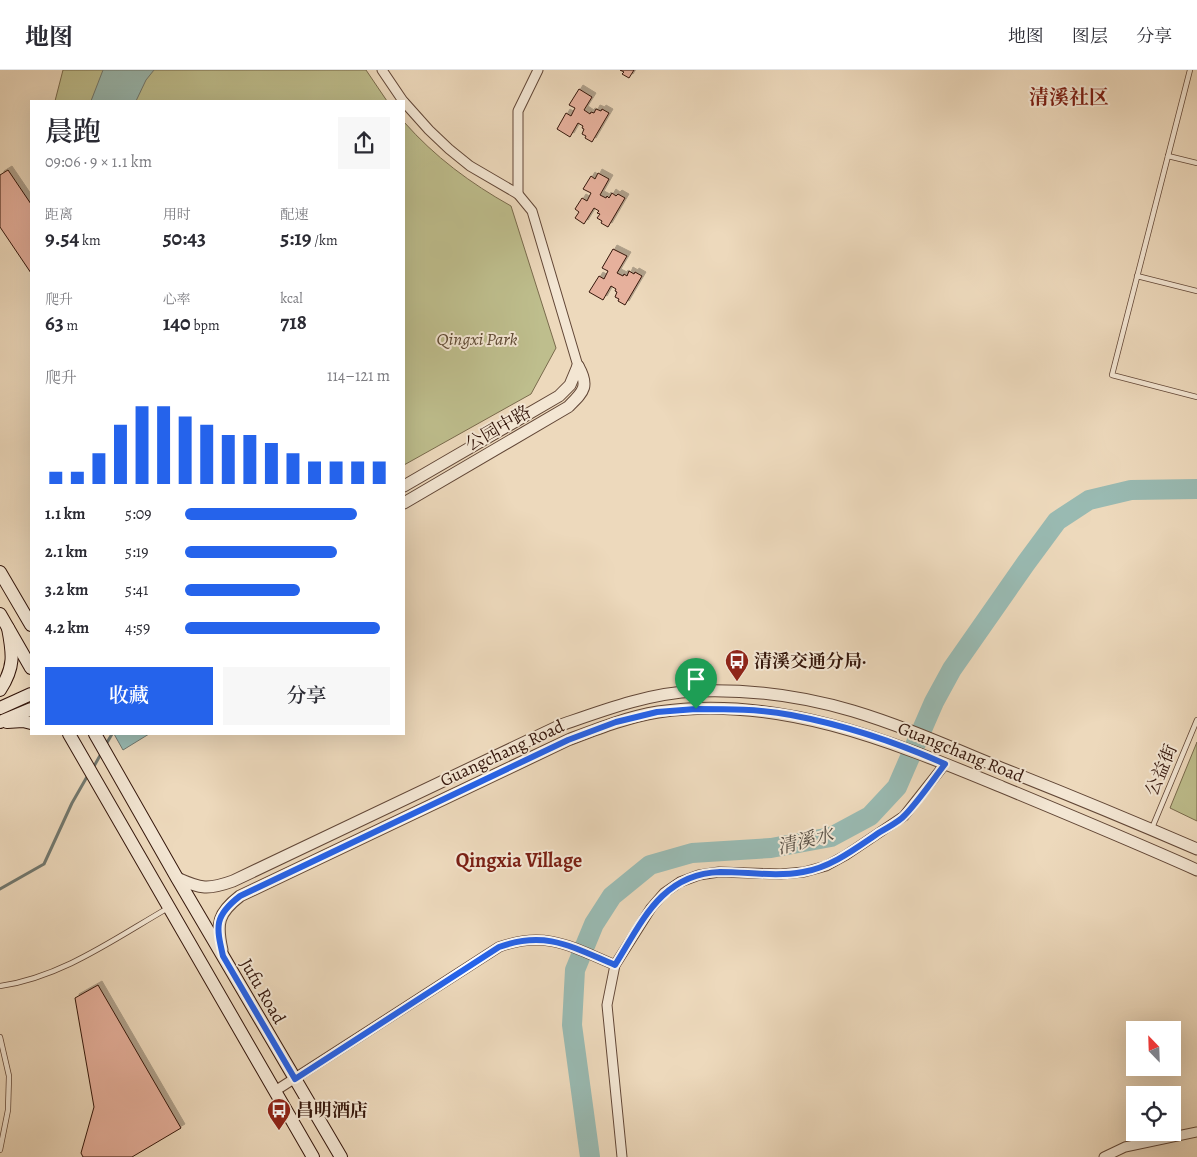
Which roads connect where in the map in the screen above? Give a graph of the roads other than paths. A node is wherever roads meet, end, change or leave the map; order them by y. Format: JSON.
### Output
{"nodes":[{"id":1,"x":382,"y":70,"type":"edge"},
{"id":2,"x":538,"y":70,"type":"edge"},
{"id":3,"x":1190,"y":70,"type":"edge"},
{"id":4,"x":403,"y":100,"type":"edge"},
{"id":5,"x":405,"y":102,"type":"edge"},
{"id":6,"x":1168,"y":156,"type":"junction"},
{"id":7,"x":1197,"y":163,"type":"edge"},
{"id":8,"x":518,"y":194,"type":"junction"},
{"id":9,"x":1137,"y":276,"type":"junction"},
{"id":10,"x":1197,"y":291,"type":"edge"},
{"id":11,"x":578,"y":366,"type":"junction"},
{"id":12,"x":1197,"y":396,"type":"edge"},
{"id":13,"x":405,"y":485,"type":"edge"},
{"id":14,"x":405,"y":502,"type":"edge"},
{"id":15,"x":0,"y":572,"type":"edge"},
{"id":16,"x":0,"y":614,"type":"edge"},
{"id":17,"x":30,"y":623,"type":"edge"},
{"id":18,"x":8,"y":628,"type":"junction"},
{"id":19,"x":30,"y":666,"type":"edge"},
{"id":20,"x":0,"y":690,"type":"edge"},
{"id":21,"x":30,"y":694,"type":"edge"},
{"id":22,"x":0,"y":708,"type":"edge"},
{"id":23,"x":30,"y":710,"type":"edge"},
{"id":24,"x":1197,"y":720,"type":"edge"},
{"id":25,"x":0,"y":722,"type":"edge"},
{"id":26,"x":30,"y":723,"type":"edge"},
{"id":27,"x":96,"y":735,"type":"edge"},
{"id":28,"x":72,"y":739,"type":"edge"},
{"id":29,"x":943,"y":763,"type":"junction"},
{"id":30,"x":1151,"y":829,"type":"junction"},
{"id":31,"x":1197,"y":849,"type":"edge"},
{"id":32,"x":1197,"y":870,"type":"edge"},
{"id":33,"x":177,"y":878,"type":"junction"},
{"id":34,"x":169,"y":908,"type":"junction"},
{"id":35,"x":223,"y":956,"type":"junction"},
{"id":36,"x":615,"y":965,"type":"junction"},
{"id":37,"x":0,"y":986,"type":"edge"},
{"id":38,"x":0,"y":1037,"type":"edge"},
{"id":39,"x":295,"y":1079,"type":"junction"},
{"id":40,"x":275,"y":1091,"type":"junction"},
{"id":41,"x":1197,"y":1132,"type":"edge"},
{"id":42,"x":0,"y":1150,"type":"edge"},
{"id":43,"x":313,"y":1157,"type":"edge"},
{"id":44,"x":341,"y":1157,"type":"edge"},
{"id":45,"x":622,"y":1157,"type":"edge"},
{"id":46,"x":1104,"y":1157,"type":"edge"}],
"edges":[{"from":1,"to":4,"type":"street"},
{"from":2,"to":8,"type":"street"},
{"from":3,"to":6,"type":"lane"},
{"from":5,"to":8,"type":"street"},
{"from":6,"to":7,"type":"lane"},
{"from":6,"to":9,"type":"lane"},
{"from":8,"to":11,"type":"street","name":"公园中路"},
{"from":9,"to":10,"type":"lane"},
{"from":9,"to":12,"type":"lane"},
{"from":11,"to":13,"type":"street","name":"公园中路"},
{"from":11,"to":14,"type":"street","name":"公园中路"},
{"from":15,"to":17,"type":"main road"},
{"from":16,"to":18,"type":"main road"},
{"from":18,"to":19,"type":"main road"},
{"from":18,"to":20,"type":"main road"},
{"from":21,"to":22,"type":"main road"},
{"from":23,"to":25,"type":"main road"},
{"from":24,"to":30,"type":"lane","name":"公益街"},
{"from":25,"to":26,"type":"main road"},
{"from":27,"to":33,"type":"main road","name":"Jufu Road"},
{"from":28,"to":34,"type":"main road"},
{"from":29,"to":32,"type":"street","name":"Guangchang Road"},
{"from":29,"to":35,"type":"street","name":"Guangchang Road"},
{"from":29,"to":36,"type":"street"},
{"from":30,"to":31,"type":"street","name":"Guangchang Road"},
{"from":30,"to":33,"type":"street","name":"Guangchang Road"},
{"from":33,"to":35,"type":"main road","name":"Jufu Road"},
{"from":34,"to":37,"type":"lane"},
{"from":34,"to":40,"type":"main road"},
{"from":35,"to":39,"type":"main road","name":"Jufu Road"},
{"from":36,"to":39,"type":"street"},
{"from":36,"to":45,"type":"street"},
{"from":38,"to":42,"type":"lane"},
{"from":39,"to":40,"type":"street"},
{"from":39,"to":44,"type":"main road","name":"Jufu Road"},
{"from":40,"to":43,"type":"main road"},
{"from":41,"to":46,"type":"street"}]}
